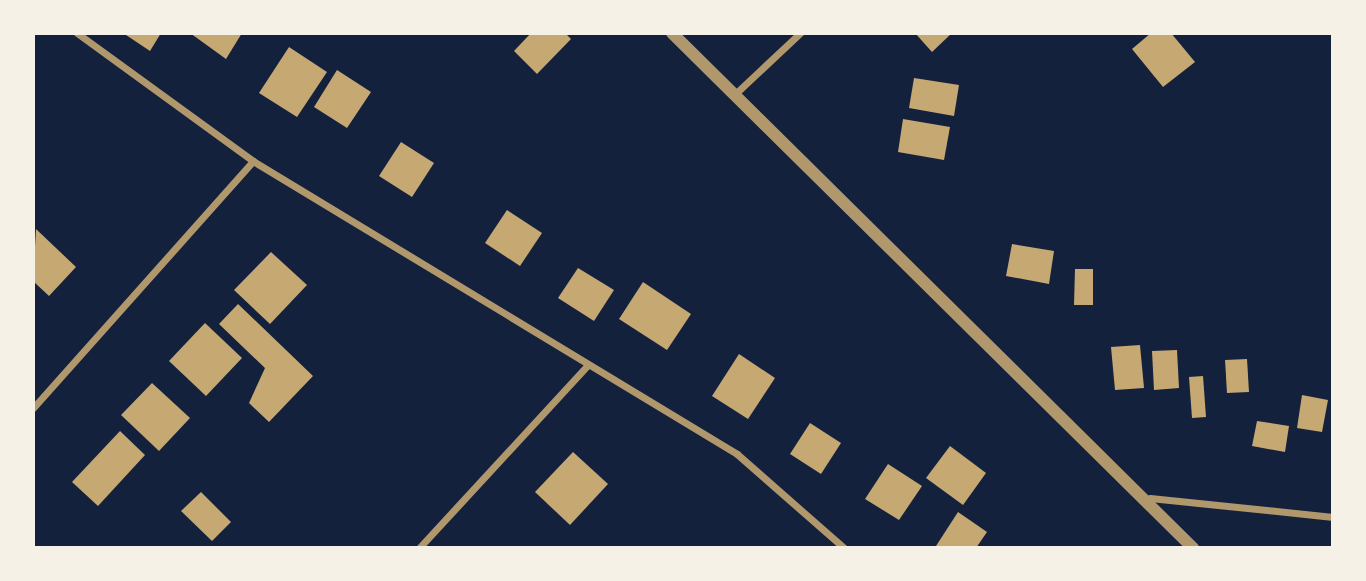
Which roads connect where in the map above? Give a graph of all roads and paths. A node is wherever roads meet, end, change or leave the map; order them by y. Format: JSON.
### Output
{"nodes":[{"id":1,"x":77,"y":33,"type":"edge"},
{"id":2,"x":672,"y":33,"type":"edge"},
{"id":3,"x":800,"y":33,"type":"edge"},
{"id":4,"x":734,"y":95,"type":"junction"},
{"id":5,"x":253,"y":161,"type":"junction"},
{"id":6,"x":587,"y":366,"type":"junction"},
{"id":7,"x":33,"y":408,"type":"edge"},
{"id":8,"x":1150,"y":498,"type":"junction"},
{"id":9,"x":1333,"y":517,"type":"edge"},
{"id":10,"x":1193,"y":547,"type":"edge"},
{"id":11,"x":419,"y":548,"type":"edge"},
{"id":12,"x":844,"y":548,"type":"edge"}],
"edges":[{"from":1,"to":5,"type":"street"},
{"from":2,"to":4,"type":"street"},
{"from":3,"to":4,"type":"street"},
{"from":4,"to":8,"type":"street"},
{"from":5,"to":6,"type":"street"},
{"from":5,"to":7,"type":"street"},
{"from":6,"to":11,"type":"street"},
{"from":6,"to":12,"type":"street"},
{"from":8,"to":9,"type":"street"},
{"from":8,"to":10,"type":"street"}]}
